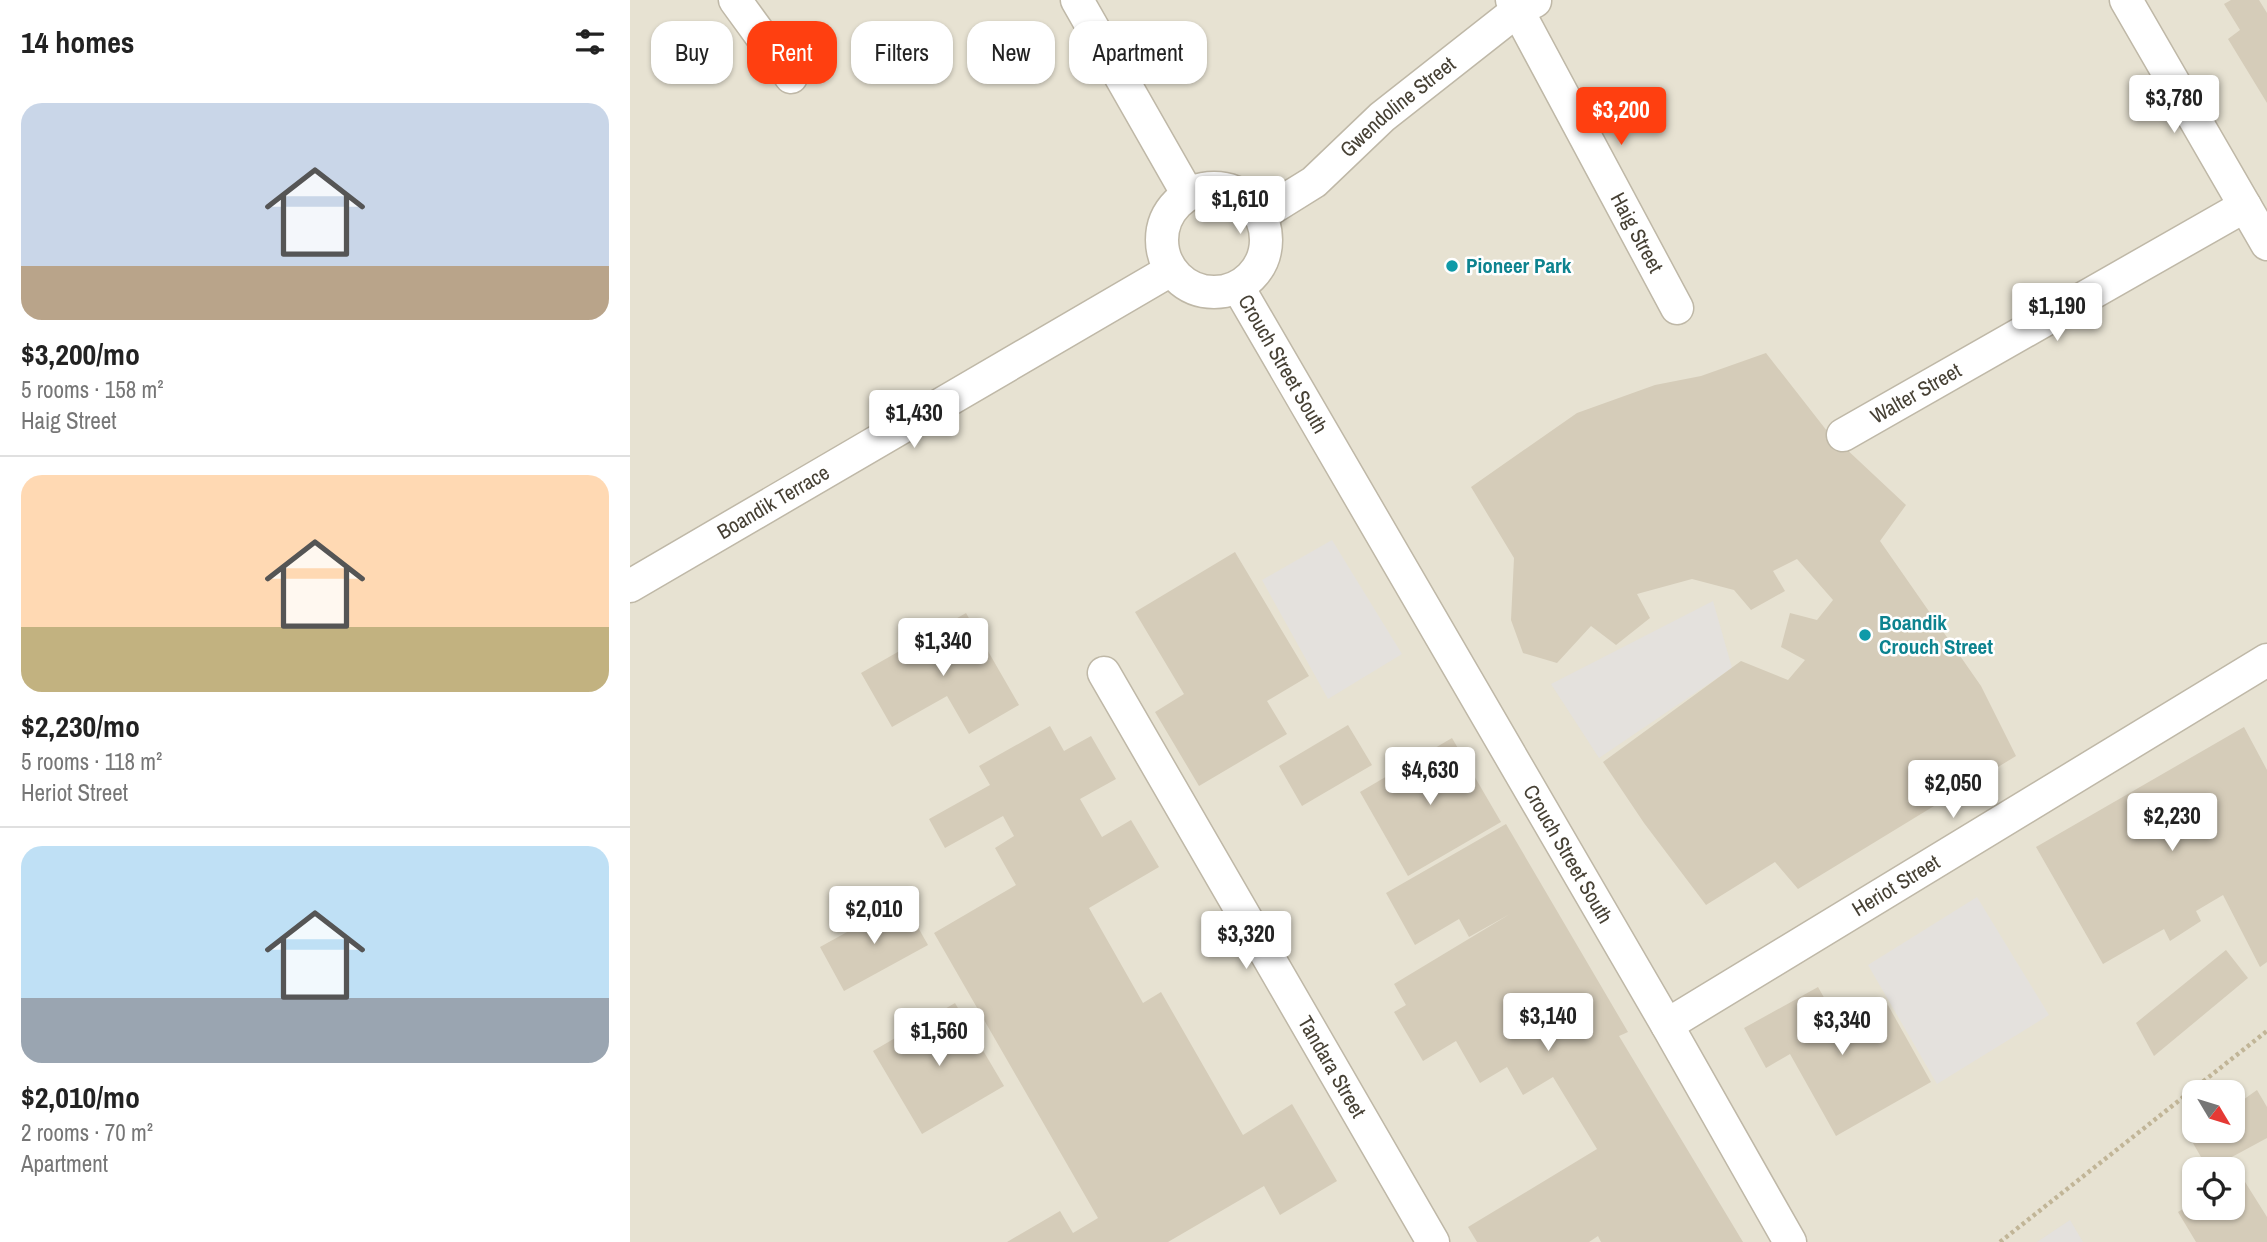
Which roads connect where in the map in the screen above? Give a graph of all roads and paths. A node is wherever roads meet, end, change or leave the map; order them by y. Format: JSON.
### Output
{"nodes":[{"id":1,"x":735,"y":0,"type":"edge"},
{"id":2,"x":1077,"y":0,"type":"edge"},
{"id":3,"x":2126,"y":0,"type":"edge"},
{"id":4,"x":1522,"y":3,"type":"edge"},
{"id":5,"x":750,"y":21,"type":"edge"},
{"id":6,"x":1188,"y":193,"type":"junction"},
{"id":7,"x":2245,"y":206,"type":"junction"},
{"id":8,"x":1261,"y":215,"type":"junction"},
{"id":9,"x":2267,"y":244,"type":"edge"},
{"id":10,"x":1171,"y":270,"type":"junction"},
{"id":11,"x":1238,"y":287,"type":"junction"},
{"id":12,"x":1678,"y":308,"type":"dead end"},
{"id":13,"x":1843,"y":435,"type":"dead end"},
{"id":14,"x":630,"y":586,"type":"edge"},
{"id":15,"x":2267,"y":660,"type":"edge"},
{"id":16,"x":1104,"y":673,"type":"dead end"},
{"id":17,"x":1667,"y":1025,"type":"junction"},
{"id":18,"x":2267,"y":1031,"type":"edge"},
{"id":19,"x":1433,"y":1242,"type":"edge"},
{"id":20,"x":1790,"y":1242,"type":"edge"},
{"id":21,"x":2000,"y":1242,"type":"edge"}],
"edges":[{"from":1,"to":5,"type":"street"},
{"from":2,"to":6,"type":"street"},
{"from":3,"to":7,"type":"street"},
{"from":4,"to":8,"type":"street","name":"Gwendoline Street"},
{"from":4,"to":12,"type":"street","name":"Haig Street"},
{"from":6,"to":8,"type":"street"},
{"from":6,"to":10,"type":"street"},
{"from":7,"to":9,"type":"street"},
{"from":7,"to":13,"type":"street","name":"Walter Street"},
{"from":8,"to":11,"type":"street"},
{"from":10,"to":11,"type":"street"},
{"from":10,"to":14,"type":"street","name":"Boandik Terrace"},
{"from":11,"to":17,"type":"street","name":"Crouch Street South"},
{"from":15,"to":17,"type":"street","name":"Heriot Street"},
{"from":16,"to":19,"type":"street","name":"Tandara Street"},
{"from":17,"to":20,"type":"street","name":"Crouch Street South"},
{"from":18,"to":21,"type":"path"}]}
